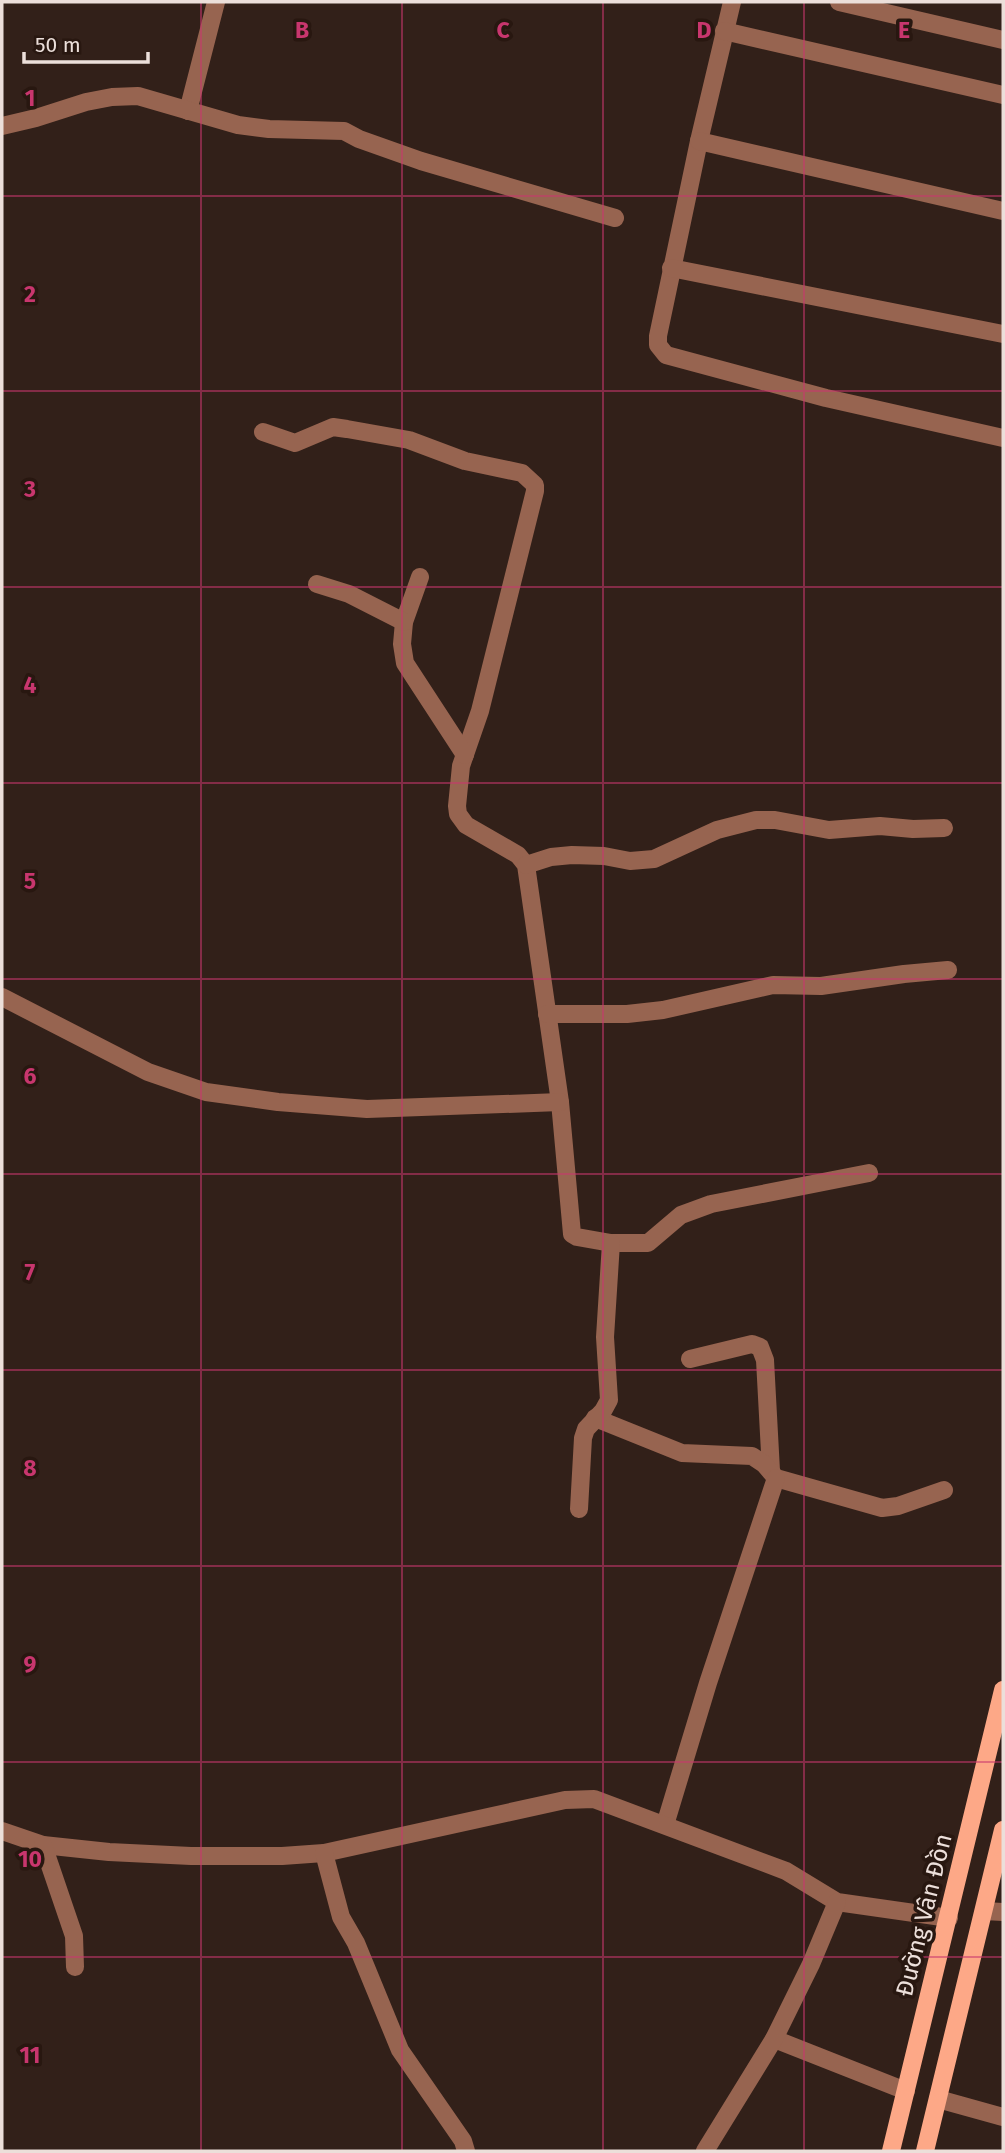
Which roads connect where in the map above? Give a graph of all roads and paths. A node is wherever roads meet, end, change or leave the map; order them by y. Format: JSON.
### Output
{"nodes":[{"id":1,"x":216,"y":2,"type":"edge"},
{"id":2,"x":732,"y":2,"type":"edge"},
{"id":3,"x":839,"y":2,"type":"edge"},
{"id":4,"x":724,"y":31,"type":"junction"},
{"id":5,"x":1003,"y":40,"type":"edge"},
{"id":6,"x":1003,"y":95,"type":"edge"},
{"id":7,"x":188,"y":111,"type":"junction"},
{"id":8,"x":2,"y":126,"type":"edge"},
{"id":9,"x":699,"y":141,"type":"junction"},
{"id":10,"x":1003,"y":211,"type":"edge"},
{"id":11,"x":615,"y":218,"type":"dead end"},
{"id":12,"x":671,"y":268,"type":"junction"},
{"id":13,"x":1003,"y":334,"type":"edge"},
{"id":14,"x":263,"y":432,"type":"dead end"},
{"id":15,"x":1003,"y":438,"type":"edge"},
{"id":16,"x":420,"y":577,"type":"dead end"},
{"id":17,"x":317,"y":584,"type":"dead end"},
{"id":18,"x":404,"y":622,"type":"junction"},
{"id":19,"x":465,"y":755,"type":"junction"},
{"id":20,"x":944,"y":828,"type":"dead end"},
{"id":21,"x":526,"y":865,"type":"junction"},
{"id":22,"x":948,"y":970,"type":"dead end"},
{"id":23,"x":2,"y":997,"type":"edge"},
{"id":24,"x":547,"y":1014,"type":"junction"},
{"id":25,"x":560,"y":1102,"type":"junction"},
{"id":26,"x":869,"y":1173,"type":"dead end"},
{"id":27,"x":611,"y":1243,"type":"junction"},
{"id":28,"x":690,"y":1359,"type":"dead end"},
{"id":29,"x":595,"y":1418,"type":"junction"},
{"id":30,"x":774,"y":1475,"type":"junction"},
{"id":31,"x":944,"y":1490,"type":"dead end"},
{"id":32,"x":579,"y":1509,"type":"dead end"},
{"id":33,"x":1003,"y":1690,"type":"edge"},
{"id":34,"x":665,"y":1825,"type":"junction"},
{"id":35,"x":1003,"y":1830,"type":"edge"},
{"id":36,"x":2,"y":1831,"type":"edge"},
{"id":37,"x":43,"y":1845,"type":"junction"},
{"id":38,"x":324,"y":1853,"type":"junction"},
{"id":39,"x":837,"y":1902,"type":"junction"},
{"id":40,"x":984,"y":1911,"type":"junction"},
{"id":41,"x":1003,"y":1912,"type":"edge"},
{"id":42,"x":948,"y":1918,"type":"junction"},
{"id":43,"x":75,"y":1967,"type":"dead end"},
{"id":44,"x":774,"y":2039,"type":"junction"},
{"id":45,"x":906,"y":2091,"type":"junction"},
{"id":46,"x":938,"y":2099,"type":"junction"},
{"id":47,"x":1003,"y":2117,"type":"edge"},
{"id":48,"x":466,"y":2151,"type":"edge"},
{"id":49,"x":705,"y":2151,"type":"edge"},
{"id":50,"x":891,"y":2151,"type":"edge"},
{"id":51,"x":925,"y":2151,"type":"edge"}],
"edges":[{"from":1,"to":7,"type":"street"},
{"from":2,"to":4,"type":"street"},
{"from":3,"to":5,"type":"street"},
{"from":4,"to":6,"type":"street"},
{"from":4,"to":9,"type":"street"},
{"from":7,"to":8,"type":"street"},
{"from":7,"to":11,"type":"street"},
{"from":9,"to":10,"type":"street"},
{"from":9,"to":12,"type":"street"},
{"from":12,"to":13,"type":"street"},
{"from":12,"to":15,"type":"street"},
{"from":14,"to":19,"type":"street"},
{"from":16,"to":18,"type":"street"},
{"from":17,"to":18,"type":"street"},
{"from":18,"to":19,"type":"street"},
{"from":19,"to":21,"type":"street"},
{"from":20,"to":21,"type":"street"},
{"from":21,"to":24,"type":"street"},
{"from":22,"to":24,"type":"street"},
{"from":23,"to":25,"type":"street"},
{"from":24,"to":25,"type":"street"},
{"from":25,"to":27,"type":"street"},
{"from":26,"to":27,"type":"street"},
{"from":27,"to":29,"type":"street"},
{"from":28,"to":30,"type":"street"},
{"from":29,"to":30,"type":"street"},
{"from":29,"to":32,"type":"street"},
{"from":30,"to":31,"type":"street"},
{"from":30,"to":34,"type":"street"},
{"from":33,"to":42,"type":"main road","name":"Đường Vân Đồn"},
{"from":34,"to":38,"type":"street"},
{"from":34,"to":39,"type":"street"},
{"from":35,"to":40,"type":"main road"},
{"from":36,"to":37,"type":"street"},
{"from":37,"to":38,"type":"street"},
{"from":37,"to":43,"type":"street"},
{"from":38,"to":48,"type":"street"},
{"from":39,"to":42,"type":"street"},
{"from":39,"to":44,"type":"street"},
{"from":40,"to":41,"type":"street"},
{"from":40,"to":46,"type":"main road"},
{"from":42,"to":45,"type":"main road","name":"Đường Vân Đồn"},
{"from":44,"to":45,"type":"street"},
{"from":44,"to":49,"type":"street"},
{"from":45,"to":50,"type":"main road","name":"Đường Vân Đồn"},
{"from":46,"to":47,"type":"street"},
{"from":46,"to":51,"type":"main road"}]}
